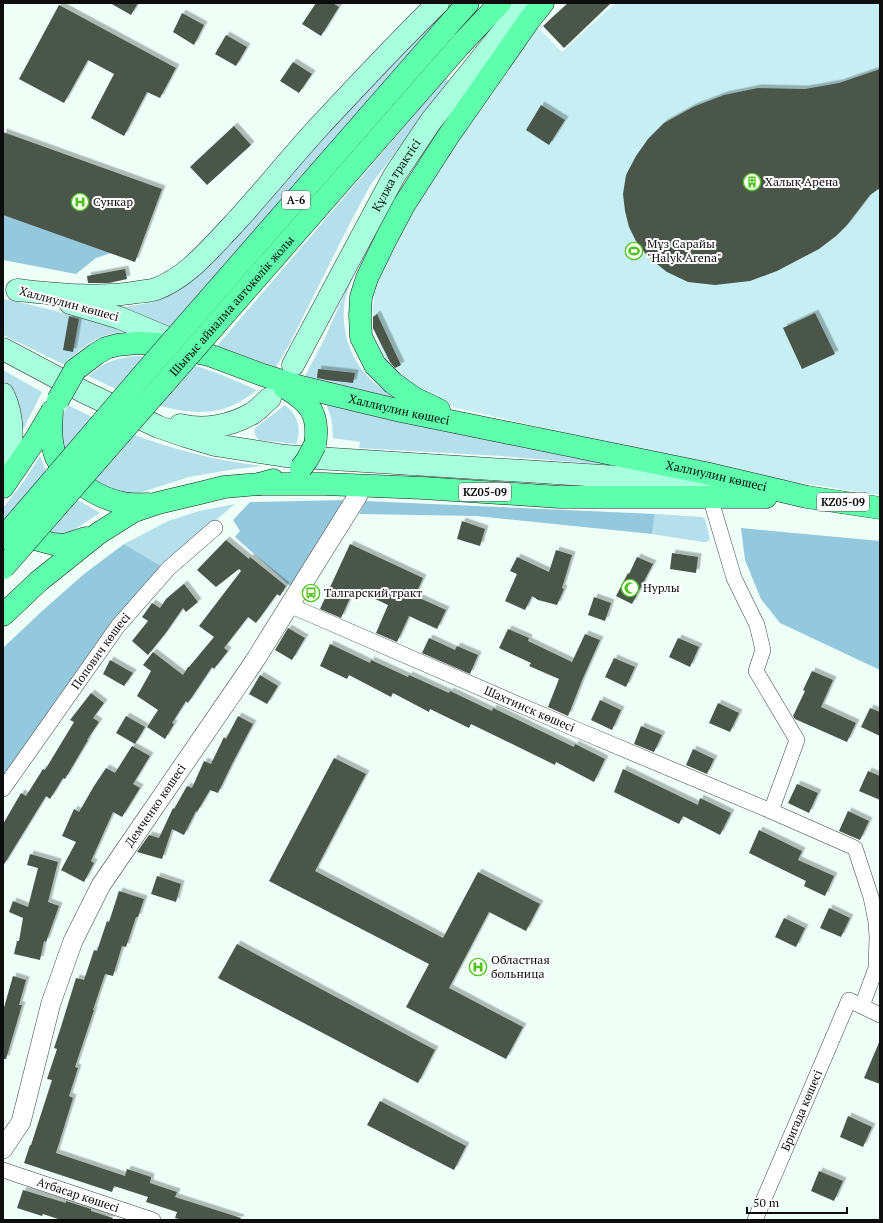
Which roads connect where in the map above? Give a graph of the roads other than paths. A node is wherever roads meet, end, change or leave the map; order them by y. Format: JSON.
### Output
{"nodes":[{"id":1,"x":438,"y":3,"type":"edge"},
{"id":2,"x":468,"y":3,"type":"edge"},
{"id":3,"x":500,"y":3,"type":"edge"},
{"id":4,"x":526,"y":3,"type":"edge"},
{"id":5,"x":543,"y":3,"type":"edge"},
{"id":6,"x":10,"y":288,"type":"edge"},
{"id":7,"x":3,"y":349,"type":"edge"},
{"id":8,"x":209,"y":355,"type":"junction"},
{"id":9,"x":293,"y":364,"type":"dead end"},
{"id":10,"x":263,"y":375,"type":"junction"},
{"id":11,"x":156,"y":376,"type":"junction"},
{"id":12,"x":84,"y":392,"type":"junction"},
{"id":13,"x":3,"y":394,"type":"edge"},
{"id":14,"x":270,"y":398,"type":"dead end"},
{"id":15,"x":55,"y":406,"type":"junction"},
{"id":16,"x":515,"y":434,"type":"junction"},
{"id":17,"x":3,"y":476,"type":"edge"},
{"id":18,"x":259,"y":484,"type":"junction"},
{"id":19,"x":362,"y":486,"type":"junction"},
{"id":20,"x":3,"y":487,"type":"edge"},
{"id":21,"x":710,"y":497,"type":"junction"},
{"id":22,"x":807,"y":497,"type":"junction"},
{"id":23,"x":158,"y":503,"type":"junction"},
{"id":24,"x":880,"y":508,"type":"edge"},
{"id":25,"x":215,"y":528,"type":"dead end"},
{"id":26,"x":3,"y":531,"type":"edge"},
{"id":27,"x":99,"y":533,"type":"junction"},
{"id":28,"x":3,"y":538,"type":"edge"},
{"id":29,"x":3,"y":568,"type":"edge"},
{"id":30,"x":289,"y":605,"type":"junction"},
{"id":31,"x":3,"y":615,"type":"edge"},
{"id":32,"x":3,"y":789,"type":"edge"},
{"id":33,"x":771,"y":811,"type":"junction"},
{"id":34,"x":855,"y":1003,"type":"junction"},
{"id":35,"x":880,"y":1015,"type":"edge"},
{"id":36,"x":3,"y":1149,"type":"edge"},
{"id":37,"x":3,"y":1170,"type":"edge"},
{"id":38,"x":153,"y":1220,"type":"edge"},
{"id":39,"x":755,"y":1220,"type":"edge"}],
"edges":[{"from":1,"to":6,"type":"main road"},
{"from":2,"to":11,"type":"main road","name":"Шығыс айналма автокөлік жолы","number":"A-6","bridge":true},
{"from":3,"to":11,"type":"main road","name":"Шығыс айналма автокөлік жолы","number":"A-6","bridge":true},
{"from":4,"to":9,"type":"main road","name":"Құлжа трактісі"},
{"from":5,"to":16,"type":"main road"},
{"from":6,"to":8,"type":"main road","name":"Халлиулин көшесі"},
{"from":7,"to":12,"type":"main road","name":"Халлиулин көшесі"},
{"from":8,"to":10,"type":"main road","name":"Халлиулин көшесі"},
{"from":8,"to":15,"type":"main road","bridge":true},
{"from":10,"to":16,"type":"main road","name":"Халлиулин көшесі","number":"KZ05-09"},
{"from":10,"to":18,"type":"main road","bridge":true},
{"from":11,"to":28,"type":"main road","bridge":true},
{"from":11,"to":29,"type":"main road","name":"Шығыс айналма автокөлік жолы","bridge":true},
{"from":12,"to":14,"type":"main road"},
{"from":12,"to":22,"type":"main road","name":"Халлиулин көшесі"},
{"from":13,"to":17,"type":"main road"},
{"from":15,"to":20,"type":"main road"},
{"from":15,"to":23,"type":"main road"},
{"from":16,"to":22,"type":"main road","name":"Халлиулин көшесі","number":"KZ05-09"},
{"from":18,"to":19,"type":"main road","name":"Халлиулин көшесі","number":"KZ05-09"},
{"from":18,"to":23,"type":"main road"},
{"from":19,"to":21,"type":"main road","name":"Халлиулин көшесі","number":"KZ05-09"},
{"from":19,"to":30,"type":"street","name":"Демченко көшесі"},
{"from":21,"to":22,"type":"main road","name":"Халлиулин көшесі","number":"KZ05-09"},
{"from":21,"to":33,"type":"street"},
{"from":22,"to":24,"type":"main road","number":"KZ05-09"},
{"from":23,"to":27,"type":"main road"},
{"from":25,"to":32,"type":"street","name":"Попович көшесі"},
{"from":26,"to":27,"type":"main road"},
{"from":27,"to":31,"type":"main road"},
{"from":30,"to":33,"type":"street","name":"Шахтинск көшесі"},
{"from":30,"to":36,"type":"street","name":"Демченко көшесі"},
{"from":33,"to":34,"type":"street","name":"Шахтинск көшесі"},
{"from":34,"to":35,"type":"street"},
{"from":34,"to":39,"type":"street","name":"Бригада көшесі"},
{"from":37,"to":38,"type":"street","name":"Атбасар көшесі"}]}
